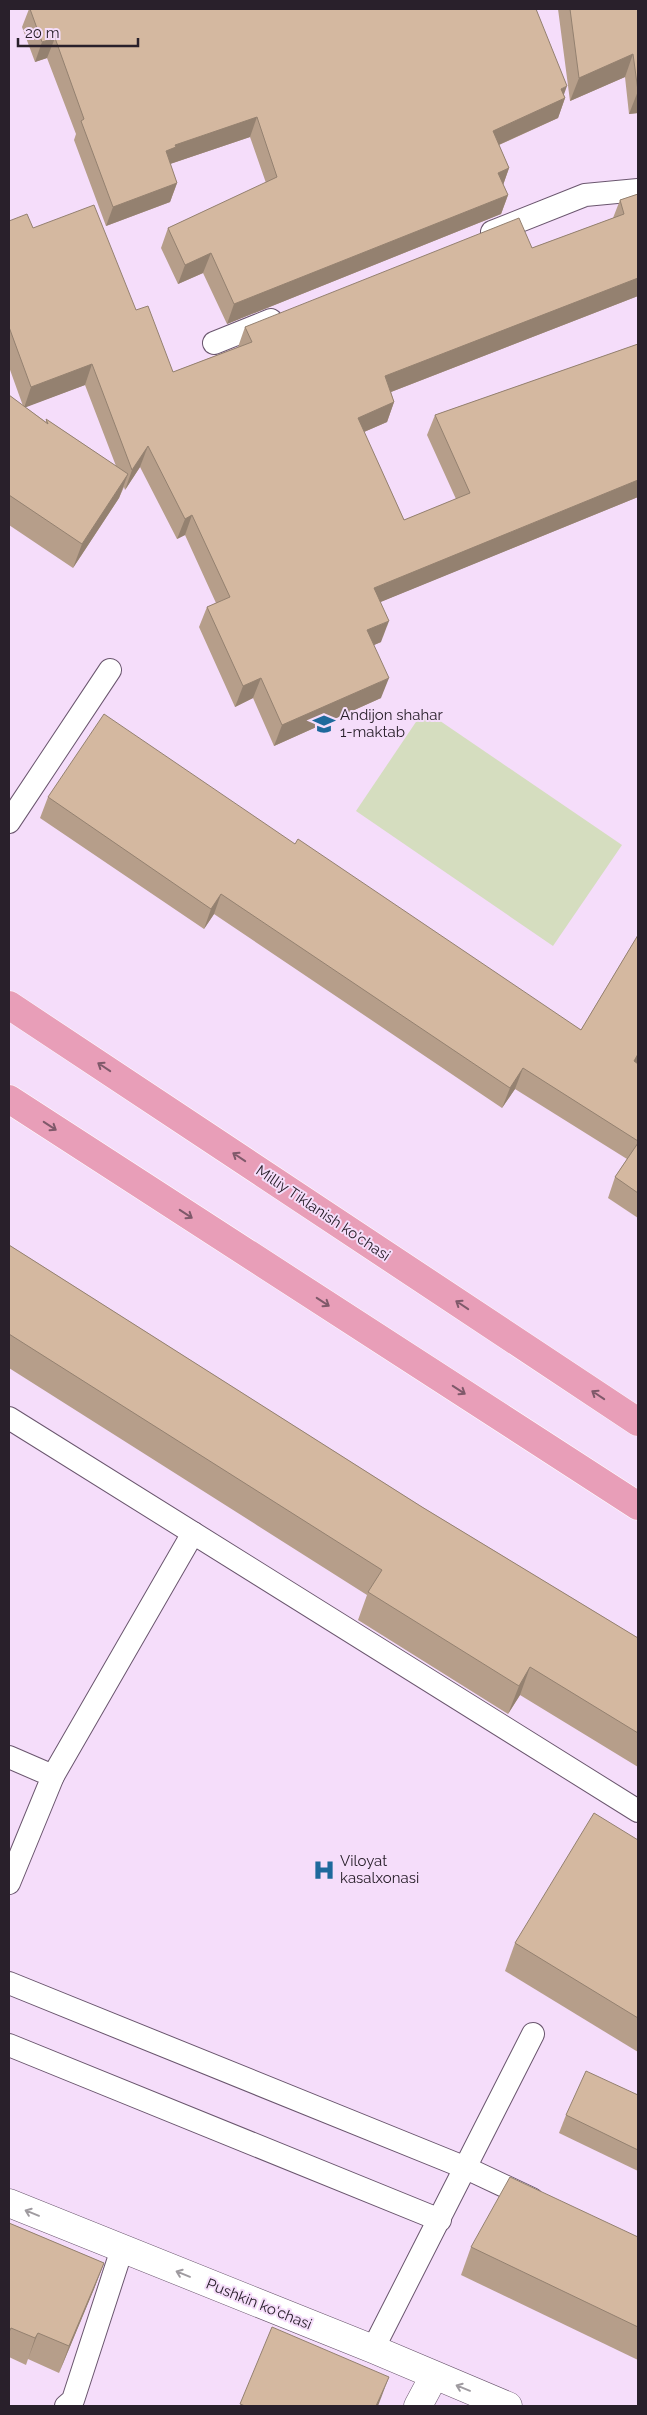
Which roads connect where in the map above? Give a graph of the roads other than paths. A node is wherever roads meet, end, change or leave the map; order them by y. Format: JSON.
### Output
{"nodes":[{"id":1,"x":638,"y":190,"type":"edge"},
{"id":2,"x":474,"y":239,"type":"edge"},
{"id":3,"x":288,"y":313,"type":"edge"},
{"id":4,"x":214,"y":342,"type":"dead end"},
{"id":5,"x":110,"y":670,"type":"dead end"},
{"id":6,"x":9,"y":822,"type":"edge"},
{"id":7,"x":9,"y":1004,"type":"edge"},
{"id":8,"x":9,"y":1099,"type":"edge"},
{"id":9,"x":9,"y":1418,"type":"edge"},
{"id":10,"x":638,"y":1422,"type":"edge"},
{"id":11,"x":638,"y":1506,"type":"edge"},
{"id":12,"x":193,"y":1533,"type":"junction"},
{"id":13,"x":9,"y":1757,"type":"edge"},
{"id":14,"x":53,"y":1776,"type":"junction"},
{"id":15,"x":638,"y":1811,"type":"edge"},
{"id":16,"x":9,"y":1883,"type":"edge"},
{"id":17,"x":9,"y":1983,"type":"edge"},
{"id":18,"x":533,"y":2034,"type":"dead end"},
{"id":19,"x":9,"y":2045,"type":"edge"},
{"id":20,"x":466,"y":2168,"type":"junction"},
{"id":21,"x":9,"y":2203,"type":"edge"},
{"id":22,"x":552,"y":2208,"type":"edge"},
{"id":23,"x":440,"y":2220,"type":"junction"},
{"id":24,"x":122,"y":2249,"type":"junction"},
{"id":25,"x":373,"y":2350,"type":"junction"},
{"id":26,"x":434,"y":2376,"type":"junction"},
{"id":27,"x":66,"y":2406,"type":"edge"},
{"id":28,"x":418,"y":2406,"type":"edge"},
{"id":29,"x":508,"y":2406,"type":"edge"}],
"edges":[{"from":1,"to":2,"type":"lane"},
{"from":3,"to":4,"type":"lane"},
{"from":5,"to":6,"type":"lane"},
{"from":10,"to":7,"type":"main road","name":"Milliy Tiklanish ko'chasi","one_way":true},
{"from":8,"to":11,"type":"main road","one_way":true},
{"from":9,"to":12,"type":"lane"},
{"from":12,"to":14,"type":"lane"},
{"from":12,"to":15,"type":"lane"},
{"from":13,"to":14,"type":"lane"},
{"from":14,"to":16,"type":"lane"},
{"from":17,"to":20,"type":"lane"},
{"from":18,"to":20,"type":"lane"},
{"from":19,"to":23,"type":"lane"},
{"from":20,"to":22,"type":"lane"},
{"from":20,"to":23,"type":"lane"},
{"from":24,"to":21,"type":"street","name":"Pushkin ko'chasi","one_way":true},
{"from":23,"to":25,"type":"lane"},
{"from":25,"to":24,"type":"street","name":"Pushkin ko'chasi","one_way":true},
{"from":24,"to":27,"type":"lane"},
{"from":25,"to":26,"type":"street","name":"Pushkin ko'chasi"},
{"from":26,"to":28,"type":"street"},
{"from":29,"to":26,"type":"street","name":"Pushkin ko'chasi","one_way":true}]}
